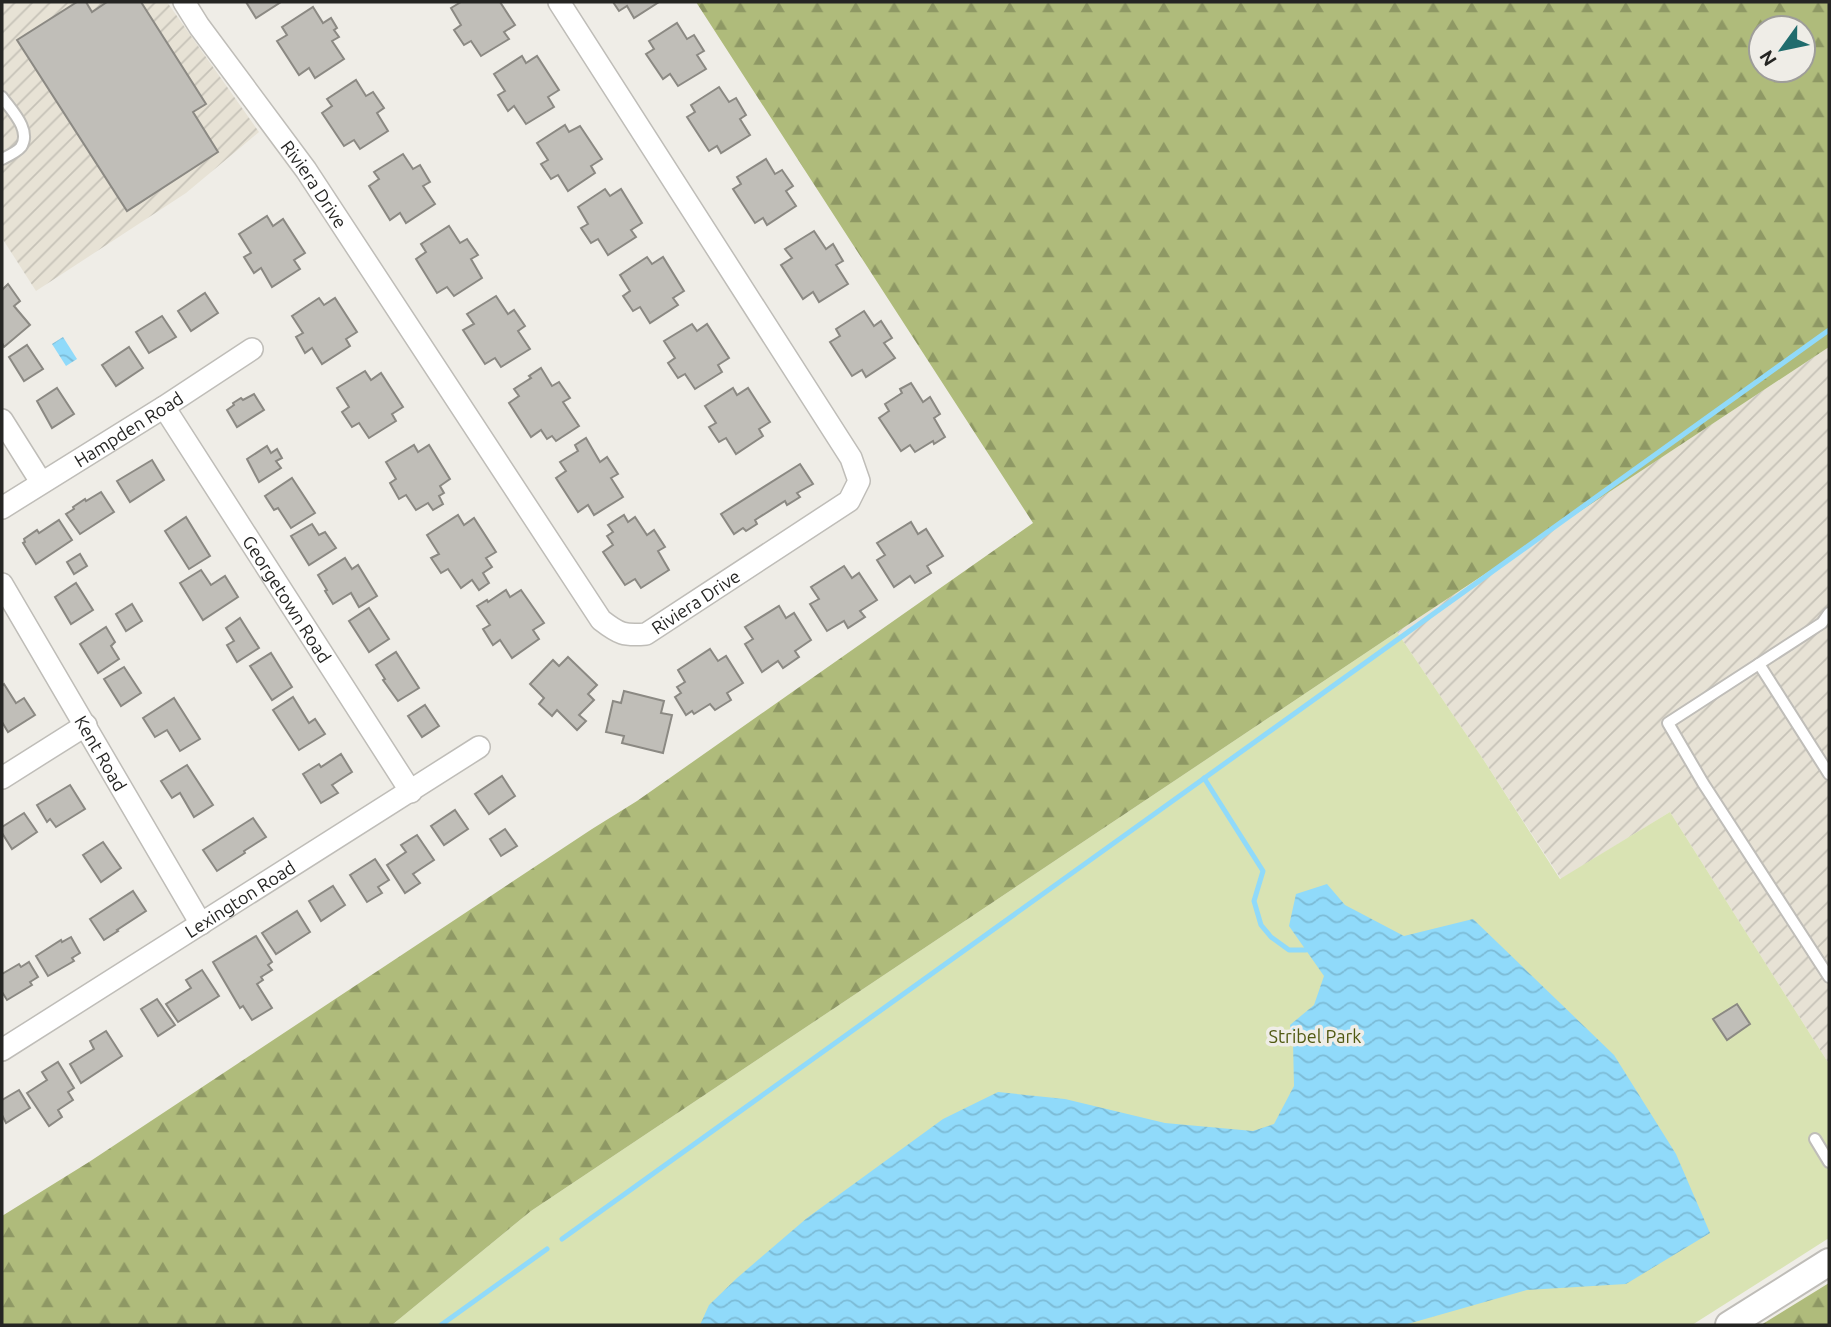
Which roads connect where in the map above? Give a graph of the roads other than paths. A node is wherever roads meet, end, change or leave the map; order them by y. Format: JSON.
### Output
{"nodes":[{"id":1,"x":184,"y":2,"type":"edge"},
{"id":2,"x":559,"y":2,"type":"edge"},
{"id":3,"x":2,"y":97,"type":"edge"},
{"id":4,"x":2,"y":159,"type":"edge"},
{"id":5,"x":252,"y":349,"type":"dead end"},
{"id":6,"x":164,"y":407,"type":"junction"},
{"id":7,"x":2,"y":420,"type":"edge"},
{"id":8,"x":41,"y":482,"type":"junction"},
{"id":9,"x":2,"y":508,"type":"edge"},
{"id":10,"x":2,"y":584,"type":"edge"},
{"id":11,"x":1826,"y":618,"type":"edge"},
{"id":12,"x":1829,"y":634,"type":"edge"},
{"id":13,"x":1759,"y":664,"type":"junction"},
{"id":14,"x":86,"y":725,"type":"junction"},
{"id":15,"x":480,"y":747,"type":"dead end"},
{"id":16,"x":1829,"y":774,"type":"edge"},
{"id":17,"x":2,"y":778,"type":"edge"},
{"id":18,"x":411,"y":792,"type":"junction"},
{"id":19,"x":201,"y":924,"type":"junction"},
{"id":20,"x":1829,"y":977,"type":"edge"},
{"id":21,"x":2,"y":1050,"type":"edge"},
{"id":22,"x":1815,"y":1139,"type":"dead end"},
{"id":23,"x":1829,"y":1162,"type":"edge"},
{"id":24,"x":1829,"y":1262,"type":"edge"},
{"id":25,"x":1729,"y":1325,"type":"edge"}],
"edges":[{"from":1,"to":2,"type":"street","name":"Riviera Drive"},
{"from":3,"to":4,"type":"lane"},
{"from":5,"to":6,"type":"street","name":"Hampden Road"},
{"from":6,"to":8,"type":"street","name":"Hampden Road"},
{"from":6,"to":18,"type":"street","name":"Georgetown Road"},
{"from":7,"to":8,"type":"street"},
{"from":8,"to":9,"type":"street","name":"Hampden Road"},
{"from":10,"to":14,"type":"street","name":"Kent Road"},
{"from":11,"to":12,"type":"lane"},
{"from":11,"to":13,"type":"lane"},
{"from":13,"to":16,"type":"lane"},
{"from":13,"to":20,"type":"lane"},
{"from":14,"to":17,"type":"street"},
{"from":14,"to":19,"type":"street","name":"Kent Road"},
{"from":15,"to":18,"type":"street","name":"Lexington Road"},
{"from":18,"to":19,"type":"street","name":"Lexington Road"},
{"from":19,"to":21,"type":"street","name":"Lexington Road"},
{"from":22,"to":23,"type":"lane"},
{"from":24,"to":25,"type":"street"}]}
